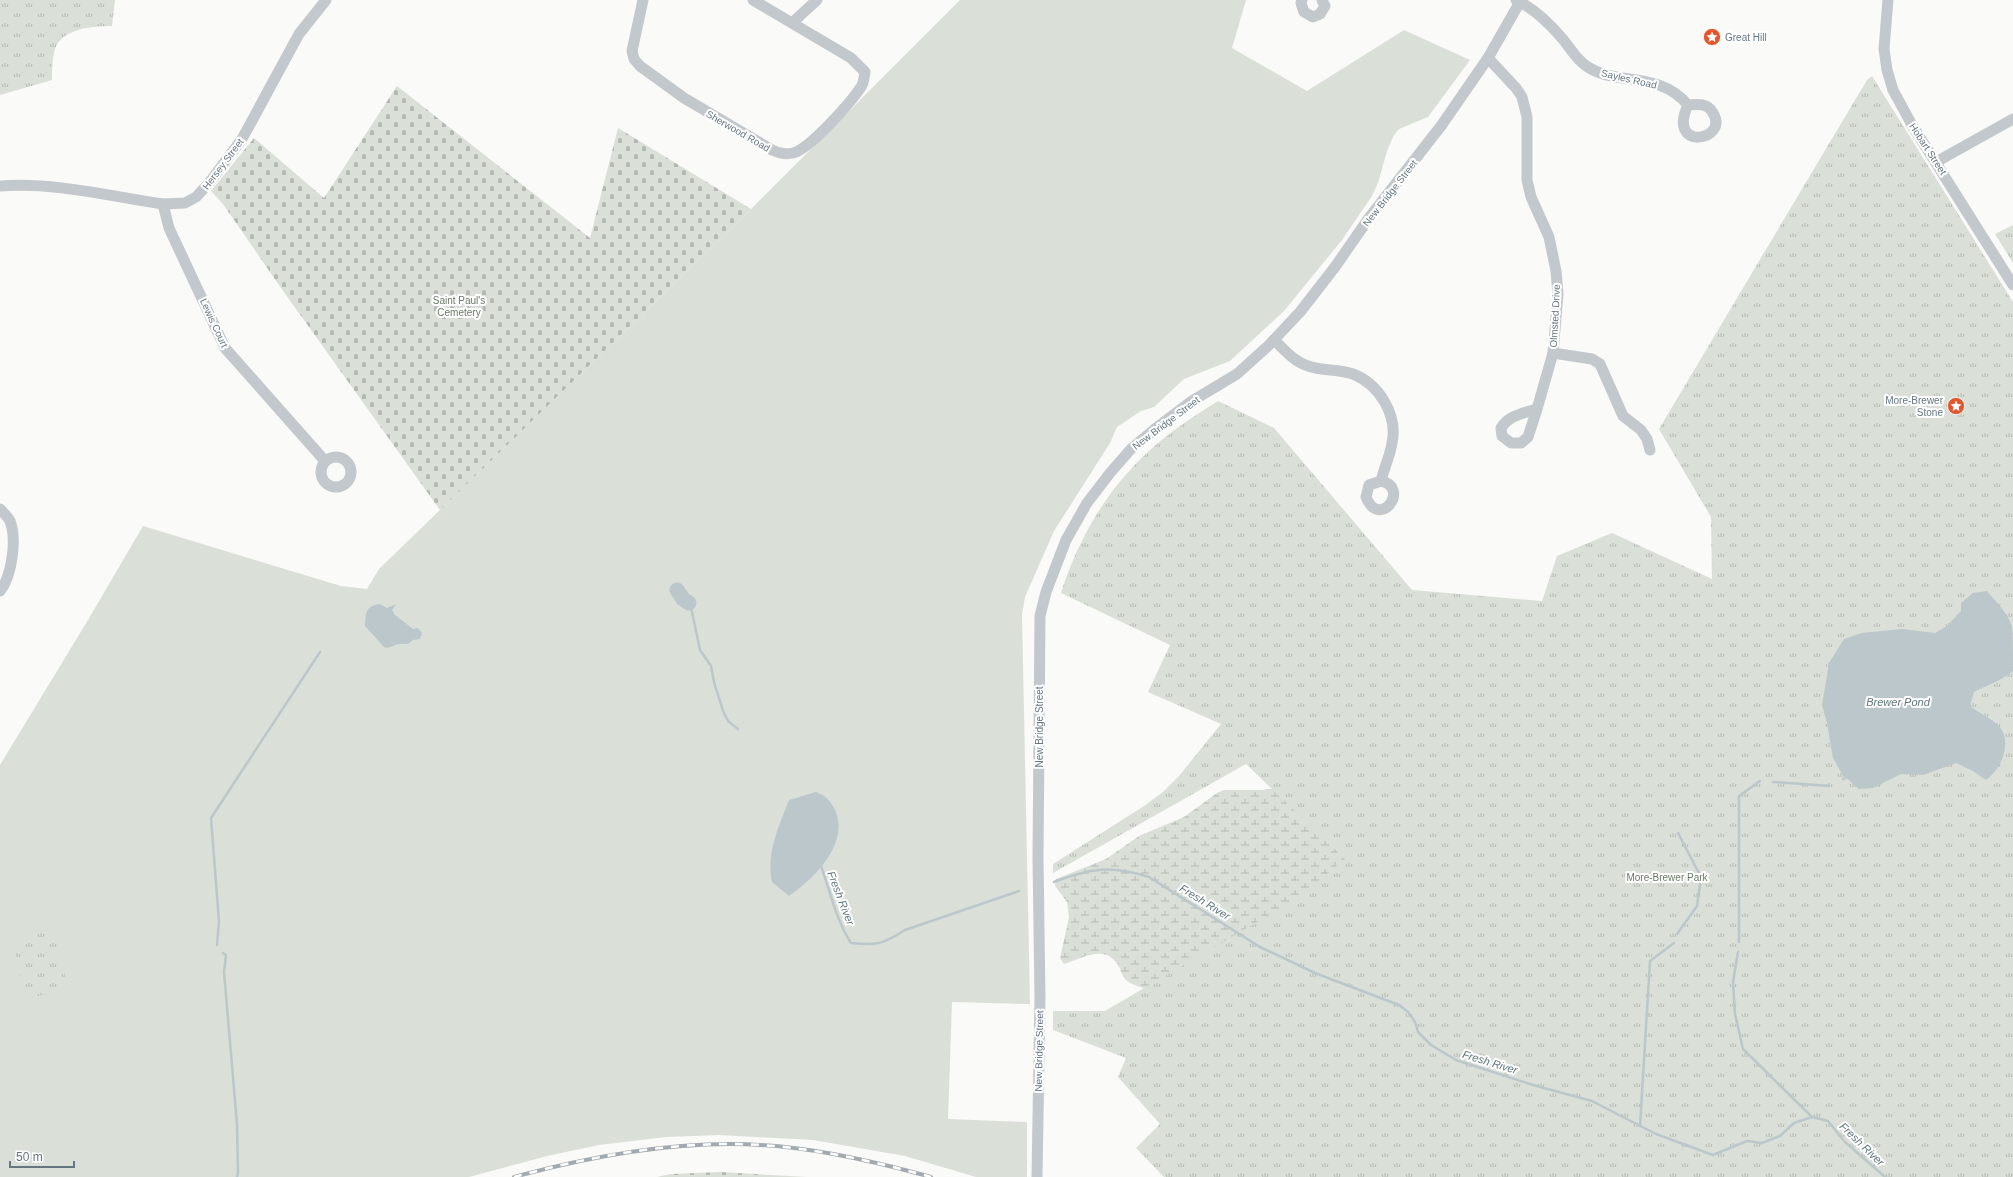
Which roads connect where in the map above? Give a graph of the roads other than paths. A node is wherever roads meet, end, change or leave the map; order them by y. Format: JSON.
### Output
{"nodes":[{"id":1,"x":326,"y":0,"type":"edge"},
{"id":2,"x":643,"y":0,"type":"edge"},
{"id":3,"x":753,"y":0,"type":"edge"},
{"id":4,"x":817,"y":0,"type":"edge"},
{"id":5,"x":1302,"y":0,"type":"edge"},
{"id":6,"x":1322,"y":0,"type":"edge"},
{"id":7,"x":1888,"y":0,"type":"edge"},
{"id":8,"x":1519,"y":1,"type":"edge"},
{"id":9,"x":793,"y":22,"type":"junction"},
{"id":10,"x":1488,"y":58,"type":"junction"},
{"id":11,"x":1688,"y":105,"type":"dead end"},
{"id":12,"x":2013,"y":119,"type":"edge"},
{"id":13,"x":1936,"y":162,"type":"junction"},
{"id":14,"x":0,"y":186,"type":"edge"},
{"id":15,"x":163,"y":204,"type":"junction"},
{"id":16,"x":2013,"y":285,"type":"edge"},
{"id":17,"x":1274,"y":340,"type":"junction"},
{"id":18,"x":1553,"y":353,"type":"junction"},
{"id":19,"x":1537,"y":409,"type":"dead end"},
{"id":20,"x":1650,"y":450,"type":"dead end"},
{"id":21,"x":325,"y":461,"type":"dead end"},
{"id":22,"x":1381,"y":481,"type":"dead end"},
{"id":23,"x":0,"y":508,"type":"edge"},
{"id":24,"x":0,"y":591,"type":"edge"},
{"id":25,"x":1038,"y":1177,"type":"edge"}],
"edges":[{"from":1,"to":15,"type":"street","name":"Hersey Street"},
{"from":2,"to":9,"type":"street","name":"Sherwood Road"},
{"from":3,"to":9,"type":"street"},
{"from":4,"to":9,"type":"street"},
{"from":5,"to":6,"type":"street"},
{"from":7,"to":13,"type":"street","name":"Hobart Street"},
{"from":8,"to":10,"type":"street","name":"New Bridge Street"},
{"from":8,"to":11,"type":"street","name":"Sayles Road"},
{"from":10,"to":17,"type":"street","name":"New Bridge Street"},
{"from":10,"to":18,"type":"street","name":"Olmsted Drive"},
{"from":12,"to":13,"type":"street"},
{"from":13,"to":16,"type":"street","name":"Hobart Street"},
{"from":14,"to":15,"type":"street","name":"Hersey Street"},
{"from":15,"to":21,"type":"street","name":"Lewis Court"},
{"from":17,"to":22,"type":"street"},
{"from":17,"to":25,"type":"street","name":"New Bridge Street"},
{"from":18,"to":19,"type":"street","name":"Olmsted Drive"},
{"from":18,"to":20,"type":"street","name":"Olmsted Drive"},
{"from":23,"to":24,"type":"street"}]}
